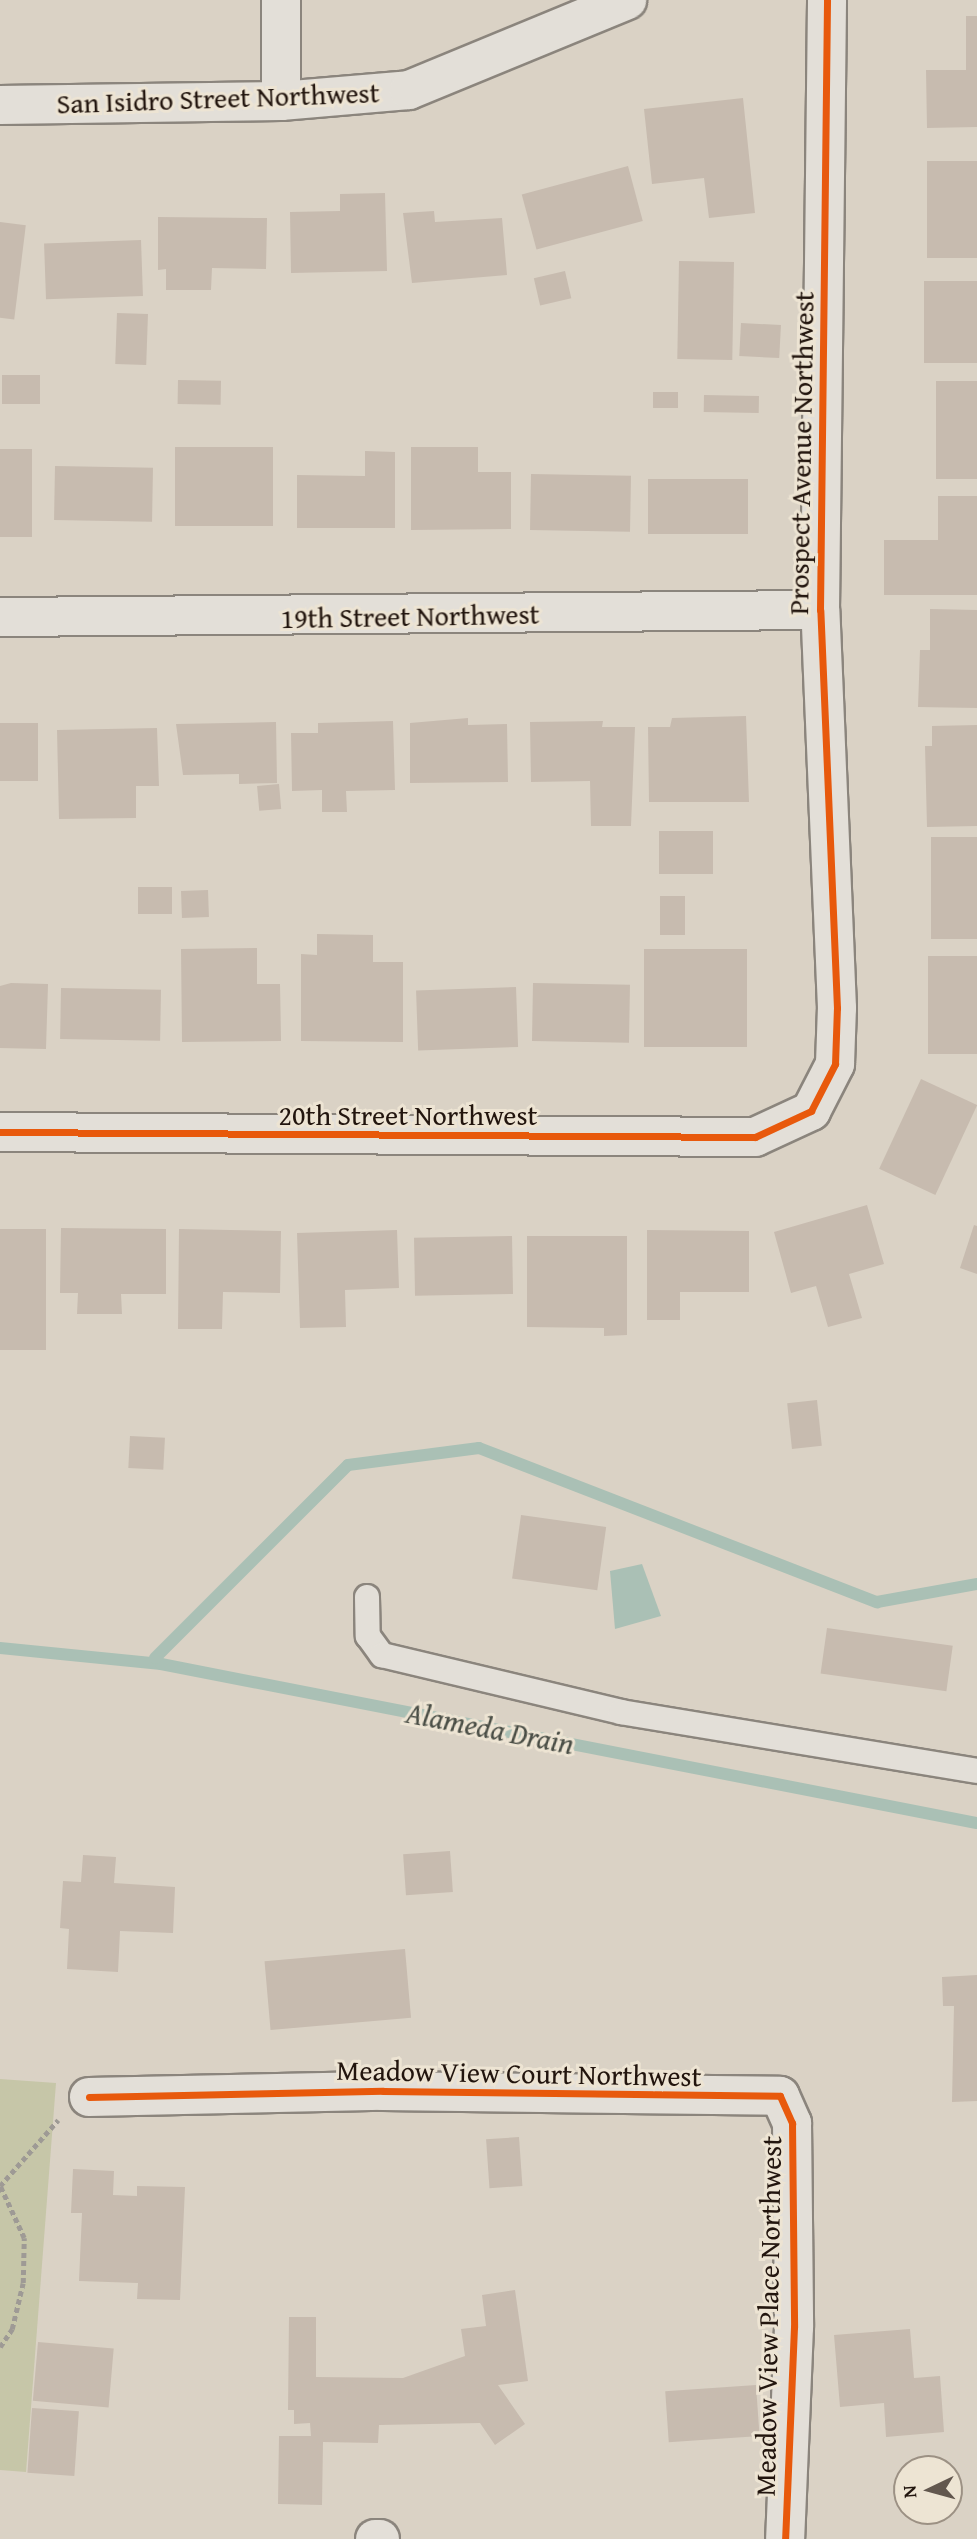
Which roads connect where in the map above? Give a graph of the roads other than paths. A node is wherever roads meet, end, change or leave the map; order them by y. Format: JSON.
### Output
{"nodes":[{"id":1,"x":281,"y":0,"type":"edge"},
{"id":2,"x":627,"y":0,"type":"edge"},
{"id":3,"x":827,"y":0,"type":"edge"},
{"id":4,"x":281,"y":102,"type":"junction"},
{"id":5,"x":0,"y":106,"type":"edge"},
{"id":6,"x":820,"y":610,"type":"junction"},
{"id":7,"x":0,"y":617,"type":"edge"},
{"id":8,"x":811,"y":1111,"type":"joint"},
{"id":9,"x":0,"y":1132,"type":"edge"},
{"id":10,"x":367,"y":1597,"type":"dead end"},
{"id":11,"x":977,"y":1771,"type":"edge"},
{"id":12,"x":780,"y":2096,"type":"joint"},
{"id":13,"x":89,"y":2097,"type":"road end"},
{"id":14,"x":785,"y":2539,"type":"edge"}],
"edges":[{"from":1,"to":4,"type":"street"},
{"from":2,"to":4,"type":"street","name":"San Isidro Street Northwest"},
{"from":3,"to":6,"type":"street","name":"Prospect Avenue Northwest"},
{"from":4,"to":5,"type":"street","name":"San Isidro Street Northwest"},
{"from":6,"to":7,"type":"street","name":"19th Street Northwest"},
{"from":6,"to":8,"type":"street","name":"Prospect Avenue Northwest"},
{"from":8,"to":9,"type":"street","name":"20th Street Northwest"},
{"from":10,"to":11,"type":"lane"},
{"from":12,"to":13,"type":"street","name":"Meadow View Court Northwest"},
{"from":12,"to":14,"type":"street","name":"Meadow View Place Northwest"}]}
